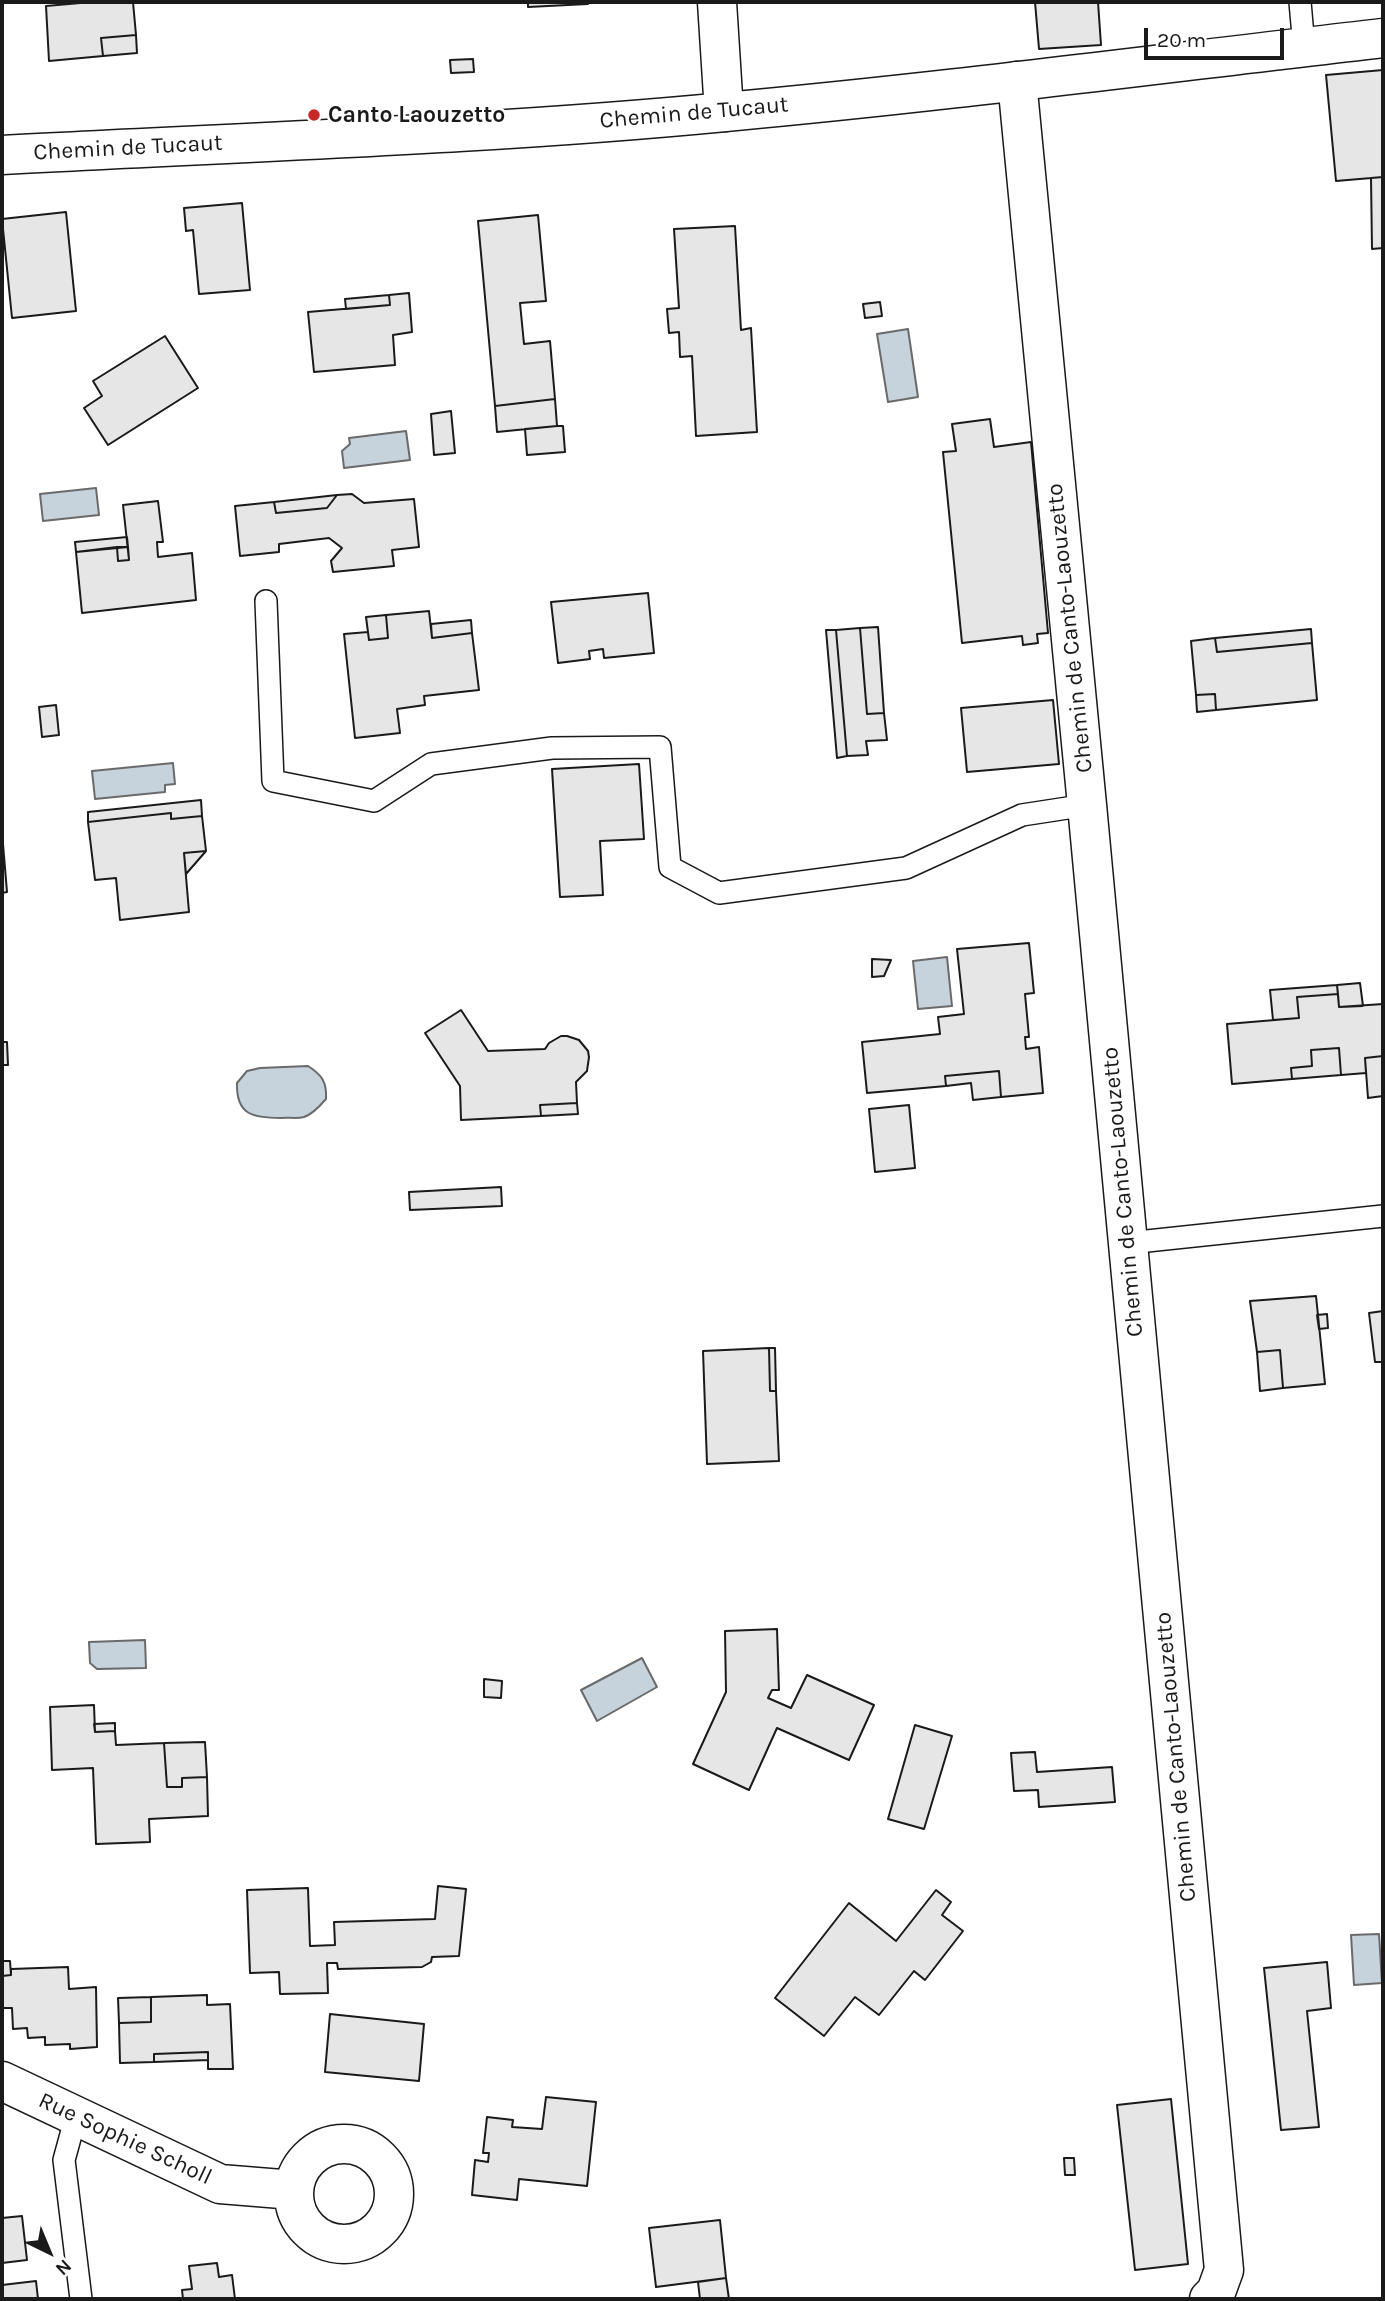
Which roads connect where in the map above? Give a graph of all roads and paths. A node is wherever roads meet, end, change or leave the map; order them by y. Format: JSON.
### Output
{"nodes":[{"id":1,"x":717,"y":2,"type":"edge"},
{"id":2,"x":1300,"y":2,"type":"edge"},
{"id":3,"x":1383,"y":38,"type":"edge"},
{"id":4,"x":1304,"y":47,"type":"junction"},
{"id":5,"x":1017,"y":81,"type":"junction"},
{"id":6,"x":724,"y":113,"type":"junction"},
{"id":7,"x":2,"y":155,"type":"edge"},
{"id":8,"x":265,"y":601,"type":"dead end"},
{"id":9,"x":1087,"y":805,"type":"junction"},
{"id":10,"x":1383,"y":1216,"type":"edge"},
{"id":11,"x":1128,"y":1243,"type":"junction"},
{"id":12,"x":2,"y":2081,"type":"edge"},
{"id":13,"x":76,"y":2116,"type":"junction"},
{"id":14,"x":294,"y":2190,"type":"dead end"},
{"id":15,"x":80,"y":2299,"type":"edge"},
{"id":16,"x":1209,"y":2299,"type":"edge"}],
"edges":[{"from":1,"to":6,"type":"street"},
{"from":2,"to":4,"type":"lane"},
{"from":3,"to":4,"type":"street","name":"Chemin de Tucaut"},
{"from":4,"to":5,"type":"street","name":"Chemin de Tucaut"},
{"from":5,"to":6,"type":"street","name":"Chemin de Tucaut"},
{"from":5,"to":9,"type":"street","name":"Chemin de Canto-Laouzetto"},
{"from":6,"to":7,"type":"street","name":"Chemin de Tucaut"},
{"from":8,"to":9,"type":"lane"},
{"from":9,"to":11,"type":"street","name":"Chemin de Canto-Laouzetto"},
{"from":10,"to":11,"type":"lane"},
{"from":11,"to":16,"type":"street","name":"Chemin de Canto-Laouzetto"},
{"from":12,"to":13,"type":"street","name":"Rue Sophie Scholl"},
{"from":13,"to":14,"type":"street","name":"Rue Sophie Scholl"},
{"from":13,"to":15,"type":"lane"}]}
